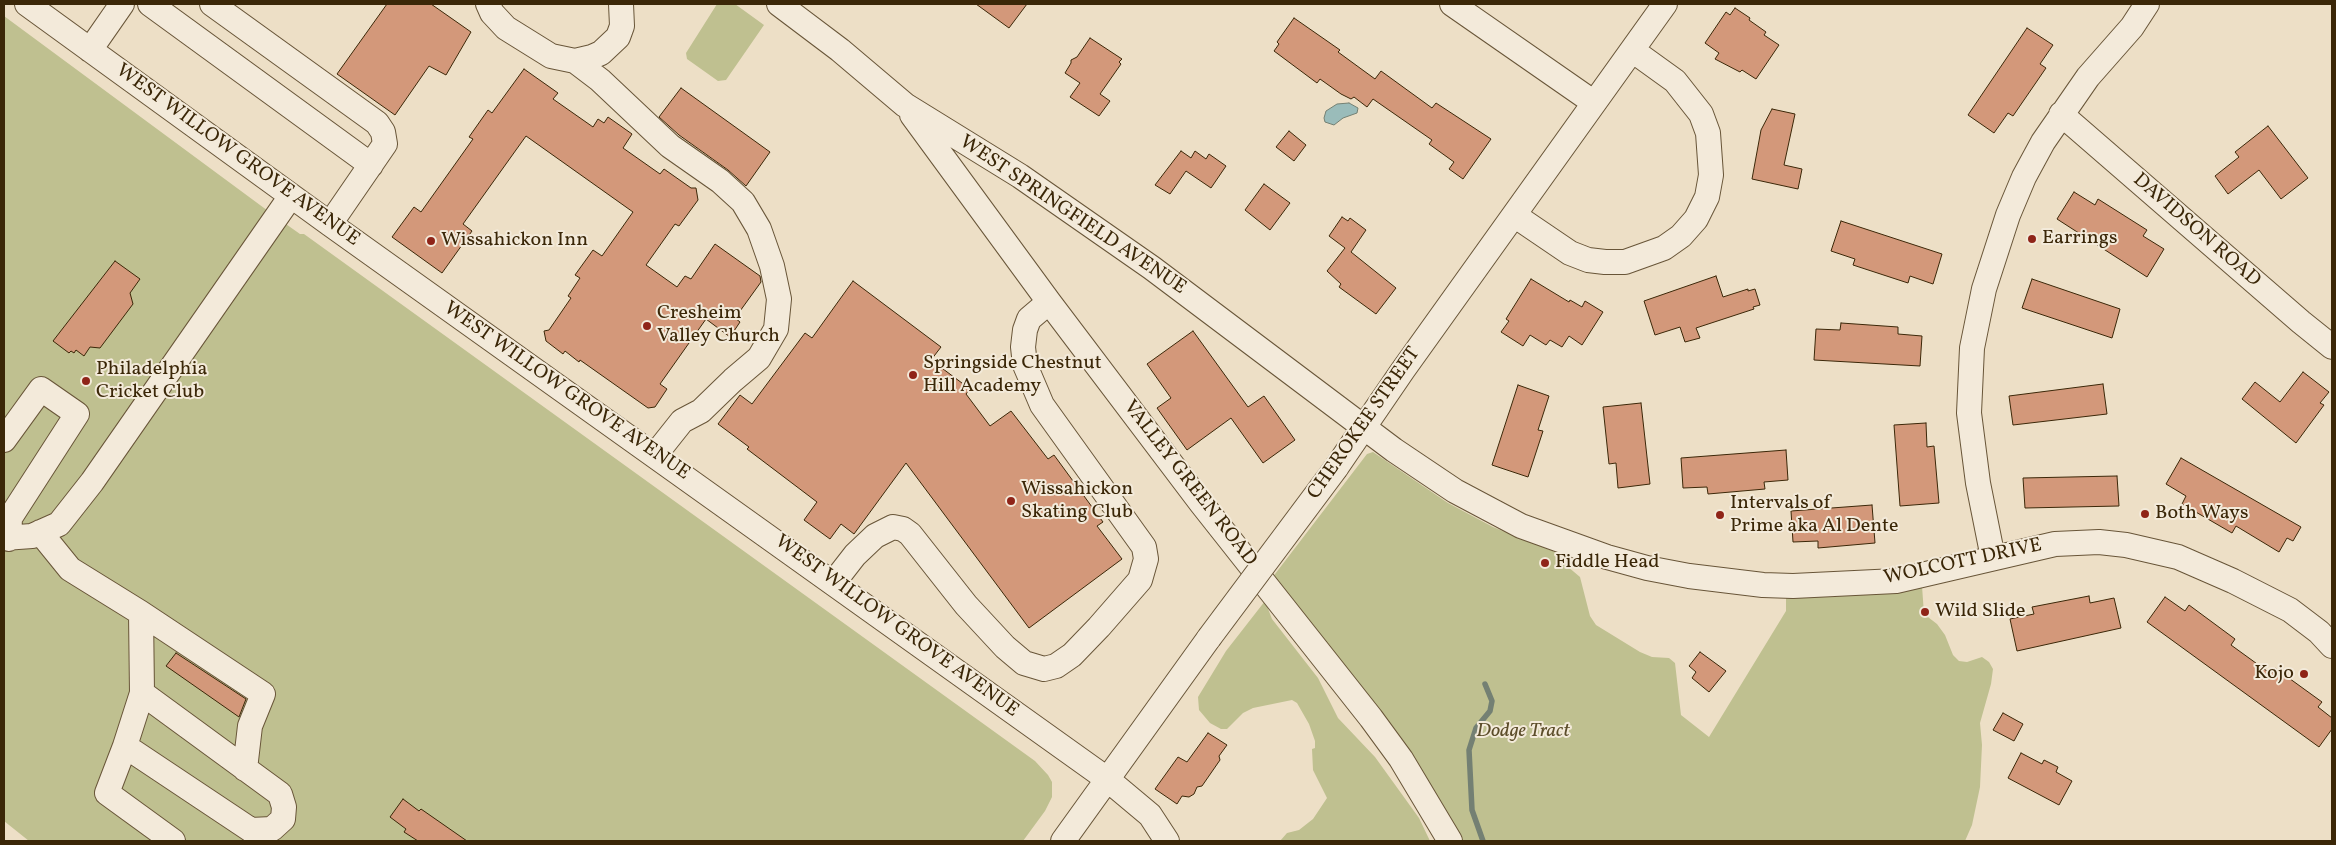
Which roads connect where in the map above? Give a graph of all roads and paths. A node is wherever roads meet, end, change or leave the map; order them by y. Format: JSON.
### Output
{"nodes":[{"id":1,"x":27,"y":4,"type":"edge"},
{"id":2,"x":122,"y":4,"type":"edge"},
{"id":3,"x":150,"y":4,"type":"edge"},
{"id":4,"x":212,"y":4,"type":"edge"},
{"id":5,"x":488,"y":4,"type":"edge"},
{"id":6,"x":621,"y":4,"type":"edge"},
{"id":7,"x":779,"y":4,"type":"edge"},
{"id":8,"x":1452,"y":4,"type":"edge"},
{"id":9,"x":1665,"y":4,"type":"edge"},
{"id":10,"x":2147,"y":4,"type":"edge"},
{"id":11,"x":90,"y":50,"type":"junction"},
{"id":12,"x":1632,"y":50,"type":"junction"},
{"id":13,"x":575,"y":60,"type":"junction"},
{"id":14,"x":1593,"y":102,"type":"junction"},
{"id":15,"x":905,"y":106,"type":"junction"},
{"id":16,"x":2061,"y":114,"type":"junction"},
{"id":17,"x":371,"y":165,"type":"junction"},
{"id":18,"x":291,"y":196,"type":"junction"},
{"id":19,"x":1514,"y":215,"type":"junction"},
{"id":20,"x":330,"y":224,"type":"junction"},
{"id":21,"x":1049,"y":302,"type":"junction"},
{"id":22,"x":2332,"y":347,"type":"edge"},
{"id":23,"x":1365,"y":427,"type":"junction"},
{"id":24,"x":4,"y":440,"type":"edge"},
{"id":25,"x":655,"y":455,"type":"junction"},
{"id":26,"x":40,"y":532,"type":"junction"},
{"id":27,"x":6,"y":538,"type":"edge"},
{"id":28,"x":1993,"y":558,"type":"junction"},
{"id":29,"x":834,"y":582,"type":"junction"},
{"id":30,"x":142,"y":613,"type":"junction"},
{"id":31,"x":2332,"y":646,"type":"edge"},
{"id":32,"x":142,"y":693,"type":"junction"},
{"id":33,"x":125,"y":746,"type":"junction"},
{"id":34,"x":245,"y":769,"type":"junction"},
{"id":35,"x":1107,"y":779,"type":"junction"},
{"id":36,"x":253,"y":836,"type":"edge"},
{"id":37,"x":173,"y":841,"type":"edge"},
{"id":38,"x":1063,"y":841,"type":"edge"},
{"id":39,"x":1167,"y":841,"type":"edge"},
{"id":40,"x":1450,"y":841,"type":"edge"}],
"edges":[{"from":1,"to":11,"type":"street","name":"WEST WILLOW GROVE AVENUE"},
{"from":2,"to":11,"type":"street"},
{"from":3,"to":17,"type":"street"},
{"from":4,"to":17,"type":"street"},
{"from":5,"to":13,"type":"street"},
{"from":6,"to":13,"type":"street"},
{"from":7,"to":15,"type":"street","name":"WEST SPRINGFIELD AVENUE"},
{"from":8,"to":14,"type":"street"},
{"from":9,"to":12,"type":"street","name":"CHEROKEE STREET"},
{"from":10,"to":16,"type":"street"},
{"from":11,"to":18,"type":"street","name":"WEST WILLOW GROVE AVENUE"},
{"from":12,"to":14,"type":"street","name":"CHEROKEE STREET"},
{"from":12,"to":19,"type":"street"},
{"from":13,"to":25,"type":"street"},
{"from":14,"to":19,"type":"street","name":"CHEROKEE STREET"},
{"from":15,"to":21,"type":"street","name":"VALLEY GREEN ROAD"},
{"from":15,"to":23,"type":"street","name":"WEST SPRINGFIELD AVENUE"},
{"from":16,"to":22,"type":"street","name":"DAVIDSON ROAD"},
{"from":16,"to":28,"type":"street"},
{"from":17,"to":20,"type":"street"},
{"from":18,"to":20,"type":"street","name":"WEST WILLOW GROVE AVENUE"},
{"from":18,"to":26,"type":"street"},
{"from":19,"to":23,"type":"street","name":"CHEROKEE STREET"},
{"from":20,"to":25,"type":"street","name":"WEST WILLOW GROVE AVENUE"},
{"from":21,"to":29,"type":"street"},
{"from":21,"to":40,"type":"street","name":"VALLEY GREEN ROAD"},
{"from":23,"to":28,"type":"street","name":"WOLCOTT DRIVE"},
{"from":23,"to":35,"type":"street","name":"CHEROKEE STREET","bridge":true},
{"from":24,"to":27,"type":"street"},
{"from":25,"to":29,"type":"street","name":"WEST WILLOW GROVE AVENUE"},
{"from":26,"to":27,"type":"street"},
{"from":26,"to":30,"type":"street"},
{"from":28,"to":31,"type":"street","name":"WOLCOTT DRIVE"},
{"from":29,"to":35,"type":"street","name":"WEST WILLOW GROVE AVENUE"},
{"from":30,"to":32,"type":"street"},
{"from":30,"to":34,"type":"street"},
{"from":32,"to":33,"type":"street"},
{"from":32,"to":34,"type":"street"},
{"from":33,"to":36,"type":"street"},
{"from":33,"to":37,"type":"street"},
{"from":34,"to":36,"type":"street"},
{"from":35,"to":38,"type":"street","name":"CHEROKEE STREET"},
{"from":35,"to":39,"type":"street","name":"WEST WILLOW GROVE AVENUE"}]}
